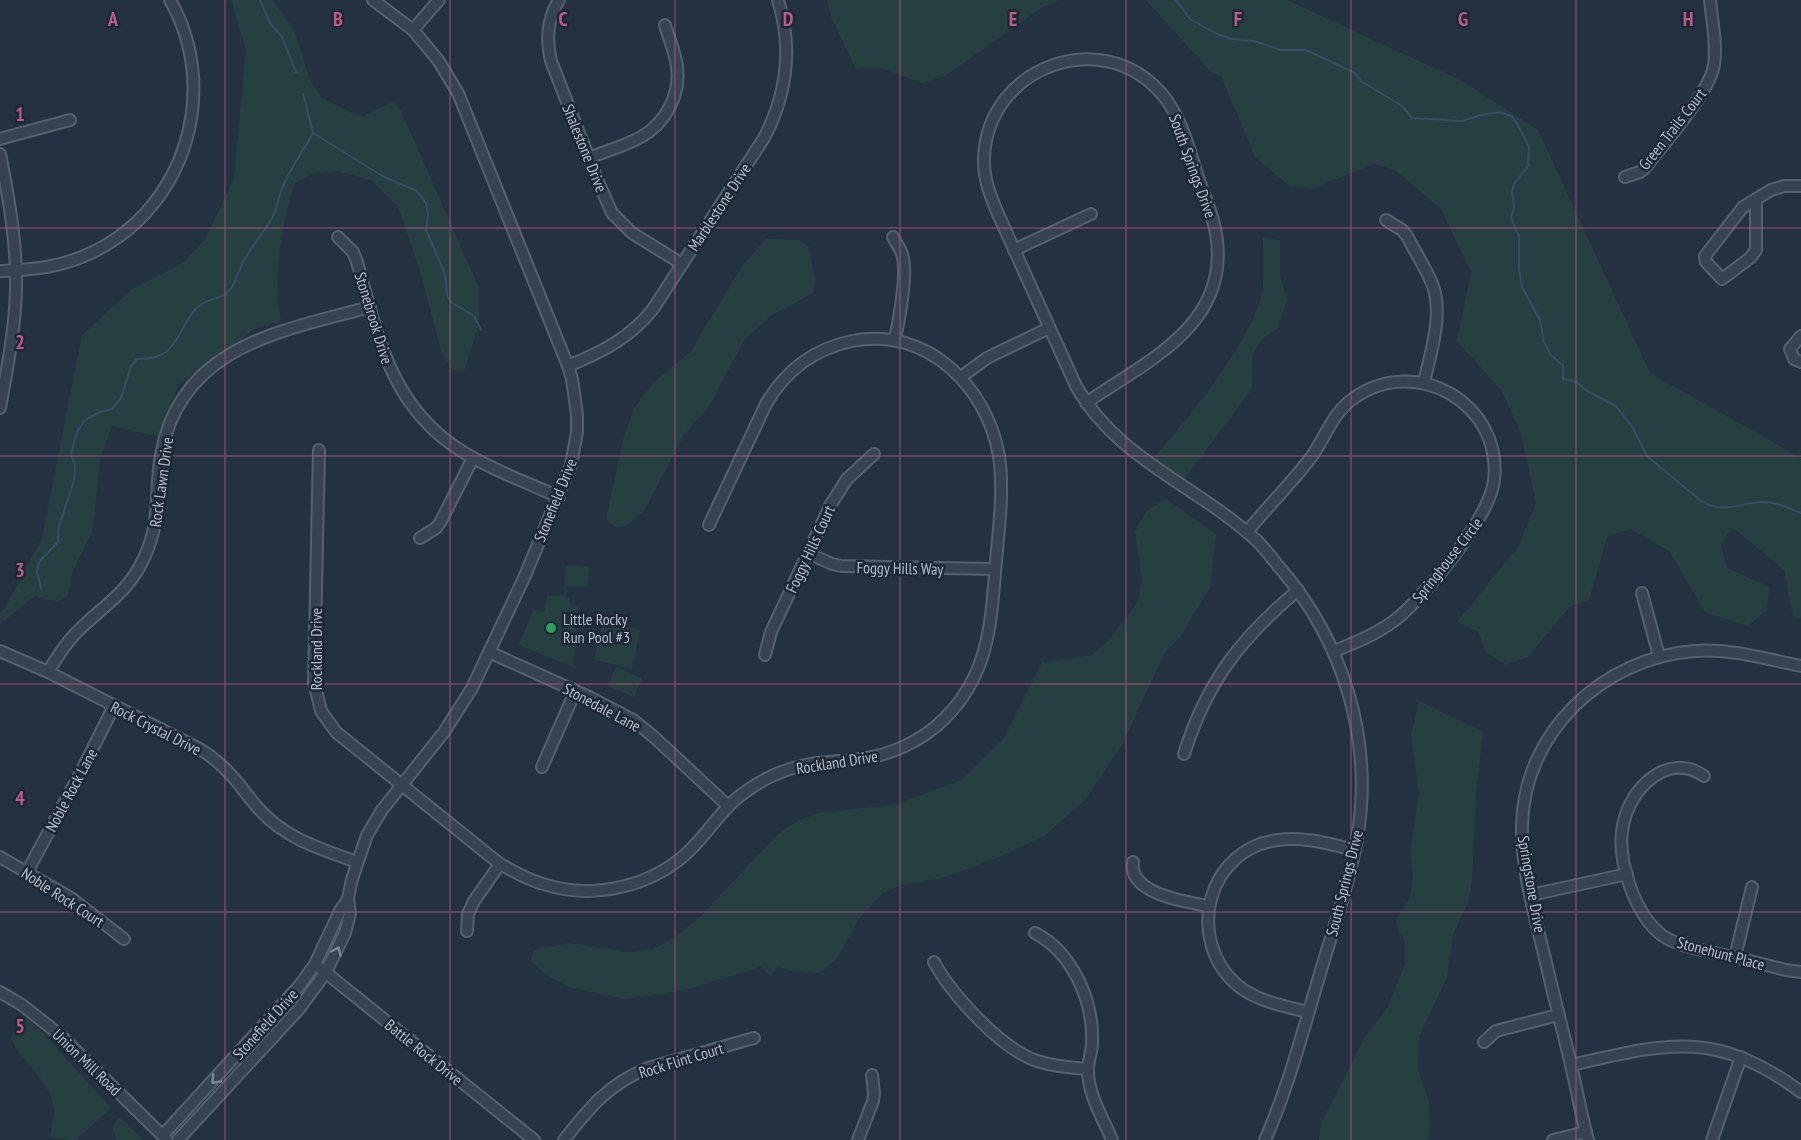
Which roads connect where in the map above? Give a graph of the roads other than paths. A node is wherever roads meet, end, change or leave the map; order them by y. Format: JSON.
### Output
{"nodes":[{"id":1,"x":170,"y":0,"type":"edge"},
{"id":2,"x":373,"y":0,"type":"edge"},
{"id":3,"x":439,"y":0,"type":"edge"},
{"id":4,"x":559,"y":0,"type":"edge"},
{"id":5,"x":778,"y":0,"type":"edge"},
{"id":6,"x":1710,"y":0,"type":"edge"},
{"id":7,"x":664,"y":25,"type":"dead end"},
{"id":8,"x":413,"y":30,"type":"junction"},
{"id":9,"x":70,"y":120,"type":"dead end"},
{"id":10,"x":0,"y":139,"type":"edge"},
{"id":11,"x":0,"y":154,"type":"edge"},
{"id":12,"x":589,"y":158,"type":"junction"},
{"id":13,"x":1625,"y":177,"type":"dead end"},
{"id":14,"x":1801,"y":186,"type":"edge"},
{"id":15,"x":1755,"y":199,"type":"junction"},
{"id":16,"x":1090,"y":214,"type":"dead end"},
{"id":17,"x":1386,"y":220,"type":"dead end"},
{"id":18,"x":338,"y":237,"type":"dead end"},
{"id":19,"x":893,"y":237,"type":"dead end"},
{"id":20,"x":1014,"y":250,"type":"junction"},
{"id":21,"x":682,"y":264,"type":"junction"},
{"id":22,"x":15,"y":270,"type":"junction"},
{"id":23,"x":0,"y":271,"type":"edge"},
{"id":24,"x":370,"y":308,"type":"junction"},
{"id":25,"x":1049,"y":328,"type":"junction"},
{"id":26,"x":1801,"y":336,"type":"edge"},
{"id":27,"x":895,"y":339,"type":"junction"},
{"id":28,"x":1801,"y":362,"type":"edge"},
{"id":29,"x":568,"y":366,"type":"junction"},
{"id":30,"x":961,"y":377,"type":"junction"},
{"id":31,"x":1424,"y":382,"type":"junction"},
{"id":32,"x":1086,"y":403,"type":"junction"},
{"id":33,"x":0,"y":408,"type":"edge"},
{"id":34,"x":319,"y":450,"type":"dead end"},
{"id":35,"x":874,"y":454,"type":"dead end"},
{"id":36,"x":473,"y":459,"type":"junction"},
{"id":37,"x":559,"y":497,"type":"junction"},
{"id":38,"x":709,"y":525,"type":"dead end"},
{"id":39,"x":1247,"y":532,"type":"junction"},
{"id":40,"x":420,"y":538,"type":"dead end"},
{"id":41,"x":808,"y":553,"type":"junction"},
{"id":42,"x":995,"y":569,"type":"junction"},
{"id":43,"x":1298,"y":590,"type":"junction"},
{"id":44,"x":1642,"y":593,"type":"dead end"},
{"id":45,"x":0,"y":651,"type":"edge"},
{"id":46,"x":1334,"y":651,"type":"junction"},
{"id":47,"x":489,"y":652,"type":"junction"},
{"id":48,"x":765,"y":656,"type":"dead end"},
{"id":49,"x":1659,"y":656,"type":"junction"},
{"id":50,"x":1801,"y":666,"type":"edge"},
{"id":51,"x":48,"y":672,"type":"junction"},
{"id":52,"x":575,"y":692,"type":"junction"},
{"id":53,"x":114,"y":706,"type":"junction"},
{"id":54,"x":1184,"y":754,"type":"dead end"},
{"id":55,"x":542,"y":766,"type":"dead end"},
{"id":56,"x":1704,"y":776,"type":"dead end"},
{"id":57,"x":402,"y":785,"type":"junction"},
{"id":58,"x":727,"y":805,"type":"junction"},
{"id":59,"x":1355,"y":850,"type":"junction"},
{"id":60,"x":0,"y":858,"type":"edge"},
{"id":61,"x":357,"y":862,"type":"junction"},
{"id":62,"x":1134,"y":862,"type":"dead end"},
{"id":63,"x":500,"y":864,"type":"junction"},
{"id":64,"x":27,"y":872,"type":"junction"},
{"id":65,"x":1627,"y":874,"type":"junction"},
{"id":66,"x":1752,"y":887,"type":"dead end"},
{"id":67,"x":1531,"y":896,"type":"junction"},
{"id":68,"x":348,"y":899,"type":"junction"},
{"id":69,"x":1208,"y":906,"type":"junction"},
{"id":70,"x":468,"y":931,"type":"dead end"},
{"id":71,"x":1035,"y":933,"type":"dead end"},
{"id":72,"x":124,"y":939,"type":"dead end"},
{"id":73,"x":1735,"y":957,"type":"junction"},
{"id":74,"x":934,"y":962,"type":"dead end"},
{"id":75,"x":315,"y":964,"type":"junction"},
{"id":76,"x":326,"y":972,"type":"junction"},
{"id":77,"x":1801,"y":972,"type":"edge"},
{"id":78,"x":0,"y":992,"type":"edge"},
{"id":79,"x":1308,"y":1012,"type":"junction"},
{"id":80,"x":1558,"y":1015,"type":"junction"},
{"id":81,"x":754,"y":1038,"type":"dead end"},
{"id":82,"x":1484,"y":1042,"type":"dead end"},
{"id":83,"x":1741,"y":1057,"type":"junction"},
{"id":84,"x":1571,"y":1065,"type":"junction"},
{"id":85,"x":1088,"y":1069,"type":"junction"},
{"id":86,"x":872,"y":1075,"type":"dead end"},
{"id":87,"x":1801,"y":1092,"type":"edge"},
{"id":88,"x":1587,"y":1136,"type":"edge"},
{"id":89,"x":165,"y":1138,"type":"edge"},
{"id":90,"x":178,"y":1140,"type":"edge"},
{"id":91,"x":534,"y":1140,"type":"edge"},
{"id":92,"x":564,"y":1140,"type":"edge"},
{"id":93,"x":858,"y":1140,"type":"edge"},
{"id":94,"x":1112,"y":1140,"type":"edge"},
{"id":95,"x":1265,"y":1140,"type":"edge"},
{"id":96,"x":1553,"y":1140,"type":"edge"},
{"id":97,"x":1713,"y":1140,"type":"edge"}],
"edges":[{"from":1,"to":22,"type":"street"},
{"from":2,"to":8,"type":"street","name":"Stonefield Drive"},
{"from":3,"to":8,"type":"street"},
{"from":4,"to":12,"type":"street","name":"Shalestone Drive"},
{"from":5,"to":21,"type":"street","name":"Marblestone Drive"},
{"from":6,"to":13,"type":"street","name":"Green Trails Court"},
{"from":7,"to":12,"type":"street"},
{"from":8,"to":29,"type":"street","name":"Stonefield Drive"},
{"from":9,"to":10,"type":"street"},
{"from":11,"to":22,"type":"street"},
{"from":12,"to":21,"type":"street","name":"Shalestone Drive"},
{"from":14,"to":15,"type":"street"},
{"from":15,"to":15,"type":"street"},
{"from":16,"to":20,"type":"street"},
{"from":17,"to":31,"type":"street"},
{"from":18,"to":24,"type":"street","name":"Stonebrook Drive"},
{"from":19,"to":27,"type":"street"},
{"from":20,"to":25,"type":"street","name":"South Springs Drive"},
{"from":20,"to":32,"type":"street","name":"South Springs Drive"},
{"from":21,"to":29,"type":"street","name":"Marblestone Drive"},
{"from":22,"to":23,"type":"street"},
{"from":22,"to":33,"type":"street"},
{"from":24,"to":36,"type":"street","name":"Stonebrook Drive"},
{"from":24,"to":51,"type":"street","name":"Rock Lawn Drive"},
{"from":25,"to":30,"type":"street"},
{"from":25,"to":32,"type":"street","name":"South Springs Drive"},
{"from":26,"to":28,"type":"street"},
{"from":27,"to":30,"type":"street","name":"Rockland Drive"},
{"from":27,"to":38,"type":"street","name":"Rockland Drive"},
{"from":29,"to":37,"type":"street","name":"Stonefield Drive"},
{"from":30,"to":42,"type":"street","name":"Rockland Drive"},
{"from":31,"to":39,"type":"street","name":"Springhouse Circle"},
{"from":31,"to":46,"type":"street","name":"Springhouse Circle"},
{"from":32,"to":39,"type":"street","name":"South Springs Drive"},
{"from":34,"to":57,"type":"street","name":"Rockland Drive"},
{"from":35,"to":41,"type":"street","name":"Foggy Hills Court"},
{"from":36,"to":37,"type":"street","name":"Stonebrook Drive"},
{"from":36,"to":40,"type":"street"},
{"from":37,"to":47,"type":"street","name":"Stonefield Drive"},
{"from":39,"to":43,"type":"street","name":"South Springs Drive"},
{"from":41,"to":42,"type":"street","name":"Foggy Hills Way"},
{"from":41,"to":48,"type":"street","name":"Foggy Hills Court"},
{"from":42,"to":58,"type":"street","name":"Rockland Drive"},
{"from":43,"to":46,"type":"street","name":"South Springs Drive"},
{"from":43,"to":54,"type":"street"},
{"from":44,"to":49,"type":"street"},
{"from":45,"to":51,"type":"street","name":"Rock Crystal Drive"},
{"from":46,"to":59,"type":"street","name":"South Springs Drive"},
{"from":47,"to":52,"type":"street","name":"Stonedale Lane"},
{"from":47,"to":57,"type":"street","name":"Stonefield Drive"},
{"from":49,"to":50,"type":"street","name":"Springstone Drive"},
{"from":49,"to":67,"type":"street","name":"Springstone Drive"},
{"from":51,"to":53,"type":"street","name":"Rock Crystal Drive"},
{"from":52,"to":55,"type":"street"},
{"from":52,"to":58,"type":"street","name":"Stonedale Lane"},
{"from":53,"to":61,"type":"street","name":"Rock Crystal Drive"},
{"from":53,"to":64,"type":"street","name":"Noble Rock Lane"},
{"from":56,"to":65,"type":"street","name":"Stonehunt Place"},
{"from":57,"to":61,"type":"street","name":"Stonefield Drive"},
{"from":57,"to":63,"type":"street","name":"Rockland Drive"},
{"from":58,"to":63,"type":"street","name":"Rockland Drive"},
{"from":59,"to":69,"type":"street"},
{"from":59,"to":79,"type":"street","name":"South Springs Drive"},
{"from":60,"to":64,"type":"street","name":"Noble Rock Court"},
{"from":61,"to":68,"type":"street","name":"Stonefield Drive"},
{"from":62,"to":69,"type":"street"},
{"from":63,"to":70,"type":"street"},
{"from":64,"to":72,"type":"street","name":"Noble Rock Court"},
{"from":65,"to":67,"type":"street"},
{"from":65,"to":73,"type":"street","name":"Stonehunt Place"},
{"from":66,"to":73,"type":"street"},
{"from":67,"to":80,"type":"street","name":"Springstone Drive"},
{"from":68,"to":75,"type":"street","name":"Stonefield Drive"},
{"from":76,"to":68,"type":"street","name":"Stonefield Drive","one_way":true},
{"from":69,"to":79,"type":"street"},
{"from":71,"to":85,"type":"street"},
{"from":73,"to":77,"type":"street","name":"Stonehunt Place"},
{"from":74,"to":85,"type":"street"},
{"from":75,"to":76,"type":"street","name":"Battle Rock Drive"},
{"from":75,"to":89,"type":"street","name":"Stonefield Drive","one_way":true},
{"from":76,"to":90,"type":"street","name":"Stonefield Drive"},
{"from":76,"to":91,"type":"street","name":"Battle Rock Drive"},
{"from":78,"to":89,"type":"street","name":"Union Mill Road"},
{"from":79,"to":95,"type":"street","name":"South Springs Drive"},
{"from":80,"to":82,"type":"street"},
{"from":80,"to":84,"type":"street","name":"Springstone Drive"},
{"from":81,"to":92,"type":"street","name":"Rock Flint Court"},
{"from":83,"to":84,"type":"street"},
{"from":83,"to":87,"type":"street"},
{"from":83,"to":97,"type":"street"},
{"from":84,"to":88,"type":"street","name":"Springstone Drive"},
{"from":85,"to":94,"type":"street"},
{"from":86,"to":93,"type":"street"},
{"from":88,"to":96,"type":"street"}]}
